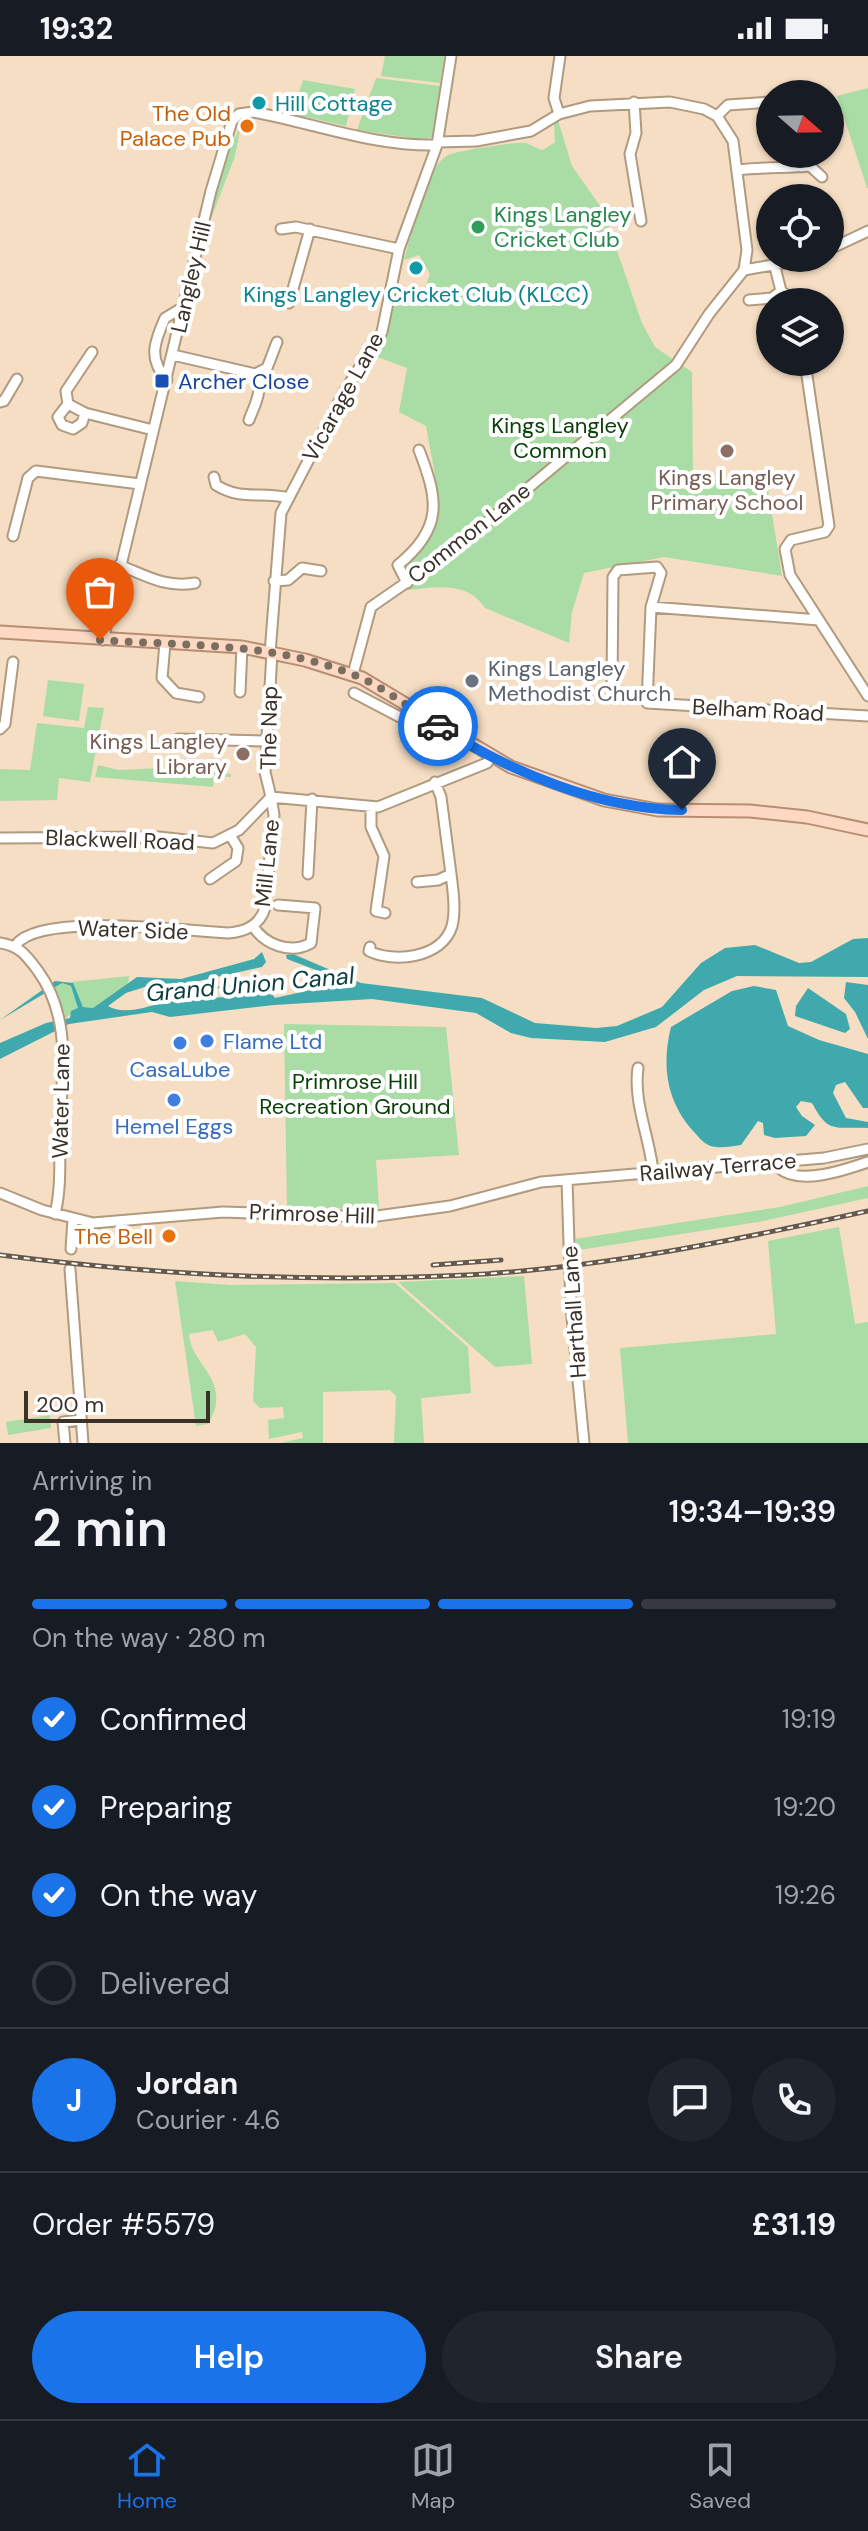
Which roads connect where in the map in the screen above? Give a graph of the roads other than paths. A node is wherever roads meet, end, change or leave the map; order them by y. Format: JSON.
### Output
{"nodes":[{"id":1,"x":451,"y":56,"type":"edge"},
{"id":2,"x":560,"y":56,"type":"edge"},
{"id":3,"x":634,"y":102,"type":"junction"},
{"id":4,"x":756,"y":103,"type":"edge"},
{"id":5,"x":559,"y":114,"type":"junction"},
{"id":6,"x":717,"y":116,"type":"junction"},
{"id":7,"x":437,"y":143,"type":"junction"},
{"id":8,"x":756,"y":168,"type":"edge"},
{"id":9,"x":809,"y":168,"type":"edge"},
{"id":10,"x":738,"y":170,"type":"junction"},
{"id":11,"x":822,"y":177,"type":"dead end"},
{"id":12,"x":641,"y":221,"type":"dead end"},
{"id":13,"x":281,"y":229,"type":"dead end"},
{"id":14,"x":310,"y":229,"type":"junction"},
{"id":15,"x":868,"y":231,"type":"edge"},
{"id":16,"x":844,"y":242,"type":"edge"},
{"id":17,"x":399,"y":249,"type":"junction"},
{"id":18,"x":756,"y":269,"type":"edge"},
{"id":19,"x":744,"y":270,"type":"junction"},
{"id":20,"x":756,"y":299,"type":"edge"},
{"id":21,"x":749,"y":300,"type":"dead end"},
{"id":22,"x":289,"y":303,"type":"dead end"},
{"id":23,"x":185,"y":306,"type":"junction"},
{"id":24,"x":157,"y":342,"type":"junction"},
{"id":25,"x":277,"y":342,"type":"dead end"},
{"id":26,"x":174,"y":351,"type":"junction"},
{"id":27,"x":92,"y":352,"type":"dead end"},
{"id":28,"x":255,"y":374,"type":"junction"},
{"id":29,"x":807,"y":376,"type":"edge"},
{"id":30,"x":17,"y":379,"type":"dead end"},
{"id":31,"x":167,"y":380,"type":"junction"},
{"id":32,"x":0,"y":402,"type":"edge"},
{"id":33,"x":68,"y":404,"type":"junction"},
{"id":34,"x":85,"y":413,"type":"junction"},
{"id":35,"x":249,"y":420,"type":"dead end"},
{"id":36,"x":153,"y":430,"type":"junction"},
{"id":37,"x":419,"y":450,"type":"dead end"},
{"id":38,"x":214,"y":477,"type":"dead end"},
{"id":39,"x":140,"y":484,"type":"junction"},
{"id":40,"x":289,"y":498,"type":"junction"},
{"id":41,"x":13,"y":536,"type":"dead end"},
{"id":42,"x":119,"y":565,"type":"junction"},
{"id":43,"x":321,"y":571,"type":"dead end"},
{"id":44,"x":274,"y":581,"type":"junction"},
{"id":45,"x":195,"y":583,"type":"dead end"},
{"id":46,"x":407,"y":583,"type":"junction"},
{"id":47,"x":651,"y":607,"type":"junction"},
{"id":48,"x":819,"y":620,"type":"junction"},
{"id":49,"x":0,"y":632,"type":"edge"},
{"id":50,"x":103,"y":640,"type":"junction"},
{"id":51,"x":165,"y":643,"type":"junction"},
{"id":52,"x":242,"y":647,"type":"junction"},
{"id":53,"x":271,"y":653,"type":"junction"},
{"id":54,"x":13,"y":662,"type":"dead end"},
{"id":55,"x":353,"y":674,"type":"junction"},
{"id":56,"x":612,"y":689,"type":"dead end"},
{"id":57,"x":240,"y":692,"type":"dead end"},
{"id":58,"x":354,"y":693,"type":"dead end"},
{"id":59,"x":868,"y":696,"type":"edge"},
{"id":60,"x":199,"y":697,"type":"dead end"},
{"id":61,"x":405,"y":705,"type":"junction"},
{"id":62,"x":868,"y":716,"type":"edge"},
{"id":63,"x":398,"y":717,"type":"junction"},
{"id":64,"x":0,"y":729,"type":"edge"},
{"id":65,"x":178,"y":739,"type":"dead end"},
{"id":66,"x":434,"y":739,"type":"dead end"},
{"id":67,"x":267,"y":741,"type":"junction"},
{"id":68,"x":491,"y":756,"type":"junction"},
{"id":69,"x":435,"y":782,"type":"junction"},
{"id":70,"x":271,"y":797,"type":"junction"},
{"id":71,"x":312,"y":799,"type":"junction"},
{"id":72,"x":371,"y":808,"type":"junction"},
{"id":73,"x":868,"y":830,"type":"edge"},
{"id":74,"x":230,"y":835,"type":"junction"},
{"id":75,"x":0,"y":838,"type":"edge"},
{"id":76,"x":308,"y":874,"type":"dead end"},
{"id":77,"x":451,"y":874,"type":"junction"},
{"id":78,"x":210,"y":879,"type":"dead end"},
{"id":79,"x":417,"y":882,"type":"dead end"},
{"id":80,"x":278,"y":905,"type":"dead end"},
{"id":81,"x":376,"y":911,"type":"dead end"},
{"id":82,"x":253,"y":926,"type":"junction"},
{"id":83,"x":0,"y":943,"type":"edge"},
{"id":84,"x":16,"y":945,"type":"junction"},
{"id":85,"x":369,"y":951,"type":"dead end"},
{"id":86,"x":638,"y":1068,"type":"dead end"},
{"id":87,"x":868,"y":1149,"type":"edge"},
{"id":88,"x":779,"y":1162,"type":"junction"},
{"id":89,"x":868,"y":1162,"type":"edge"},
{"id":90,"x":653,"y":1172,"type":"junction"},
{"id":91,"x":567,"y":1180,"type":"junction"},
{"id":92,"x":0,"y":1193,"type":"edge"},
{"id":93,"x":55,"y":1214,"type":"junction"},
{"id":94,"x":73,"y":1219,"type":"junction"},
{"id":95,"x":71,"y":1249,"type":"dead end"},
{"id":96,"x":70,"y":1269,"type":"dead end"},
{"id":97,"x":81,"y":1420,"type":"junction"},
{"id":98,"x":65,"y":1443,"type":"edge"},
{"id":99,"x":83,"y":1443,"type":"edge"},
{"id":100,"x":584,"y":1443,"type":"edge"}],
"edges":[{"from":1,"to":7,"type":"street","name":"Vicarage Lane"},
{"from":2,"to":5,"type":"street"},
{"from":3,"to":5,"type":"street"},
{"from":3,"to":6,"type":"street"},
{"from":3,"to":12,"type":"street"},
{"from":4,"to":6,"type":"street"},
{"from":5,"to":7,"type":"street"},
{"from":6,"to":10,"type":"street"},
{"from":7,"to":17,"type":"street","name":"Vicarage Lane"},
{"from":7,"to":23,"type":"street","name":"Langley Hill"},
{"from":8,"to":10,"type":"street"},
{"from":9,"to":11,"type":"street"},
{"from":10,"to":19,"type":"street"},
{"from":13,"to":14,"type":"street"},
{"from":14,"to":17,"type":"street"},
{"from":14,"to":22,"type":"street"},
{"from":15,"to":16,"type":"street"},
{"from":17,"to":40,"type":"street","name":"Vicarage Lane"},
{"from":18,"to":19,"type":"street"},
{"from":19,"to":46,"type":"street","name":"Common Lane"},
{"from":20,"to":21,"type":"street"},
{"from":23,"to":24,"type":"street"},
{"from":23,"to":26,"type":"street","name":"Langley Hill"},
{"from":24,"to":26,"type":"street"},
{"from":24,"to":31,"type":"street"},
{"from":25,"to":28,"type":"street"},
{"from":26,"to":28,"type":"street"},
{"from":26,"to":31,"type":"street","name":"Langley Hill"},
{"from":27,"to":33,"type":"street"},
{"from":28,"to":35,"type":"street"},
{"from":29,"to":48,"type":"street"},
{"from":30,"to":32,"type":"street"},
{"from":31,"to":36,"type":"street","name":"Langley Hill"},
{"from":33,"to":34,"type":"street"},
{"from":33,"to":34,"type":"street"},
{"from":34,"to":36,"type":"street"},
{"from":36,"to":39,"type":"street","name":"Langley Hill"},
{"from":37,"to":46,"type":"street"},
{"from":38,"to":40,"type":"street"},
{"from":39,"to":41,"type":"street"},
{"from":39,"to":42,"type":"street","name":"Langley Hill"},
{"from":40,"to":44,"type":"street","name":"Vicarage Lane"},
{"from":42,"to":45,"type":"street"},
{"from":42,"to":50,"type":"street","name":"Langley Hill"},
{"from":43,"to":44,"type":"street"},
{"from":44,"to":53,"type":"street","name":"Vicarage Lane"},
{"from":46,"to":55,"type":"street","name":"Common Lane"},
{"from":47,"to":48,"type":"street"},
{"from":47,"to":56,"type":"street"},
{"from":47,"to":62,"type":"street","name":"Belham Road"},
{"from":48,"to":59,"type":"street"},
{"from":49,"to":50,"type":"main road"},
{"from":50,"to":51,"type":"main road"},
{"from":51,"to":52,"type":"main road"},
{"from":51,"to":60,"type":"street"},
{"from":52,"to":53,"type":"main road"},
{"from":52,"to":57,"type":"street"},
{"from":53,"to":55,"type":"main road"},
{"from":53,"to":67,"type":"street","name":"The Nap"},
{"from":54,"to":64,"type":"street"},
{"from":55,"to":61,"type":"main road"},
{"from":58,"to":63,"type":"street"},
{"from":61,"to":63,"type":"street"},
{"from":61,"to":68,"type":"main road"},
{"from":63,"to":66,"type":"street"},
{"from":65,"to":67,"type":"street"},
{"from":67,"to":70,"type":"street","name":"The Nap"},
{"from":68,"to":69,"type":"street"},
{"from":68,"to":73,"type":"main road"},
{"from":69,"to":72,"type":"street"},
{"from":69,"to":77,"type":"street"},
{"from":70,"to":71,"type":"street","name":"The Nap"},
{"from":70,"to":74,"type":"street"},
{"from":70,"to":82,"type":"street","name":"Mill Lane"},
{"from":71,"to":72,"type":"street","name":"The Nap"},
{"from":71,"to":76,"type":"street"},
{"from":72,"to":81,"type":"street"},
{"from":74,"to":75,"type":"street","name":"Blackwell Road"},
{"from":74,"to":78,"type":"street"},
{"from":77,"to":79,"type":"street"},
{"from":77,"to":85,"type":"street"},
{"from":80,"to":82,"type":"street"},
{"from":82,"to":84,"type":"street","name":"Water Side"},
{"from":83,"to":84,"type":"street"},
{"from":84,"to":93,"type":"street","name":"Water Lane"},
{"from":86,"to":90,"type":"street"},
{"from":87,"to":88,"type":"street","name":"Railway Terrace"},
{"from":88,"to":89,"type":"street"},
{"from":88,"to":90,"type":"street","name":"Railway Terrace"},
{"from":90,"to":91,"type":"street","name":"Railway Terrace"},
{"from":91,"to":94,"type":"street","name":"Primrose Hill"},
{"from":91,"to":100,"type":"street","name":"Harthall Lane"},
{"from":92,"to":93,"type":"street","name":"Primrose Hill"},
{"from":93,"to":94,"type":"street","name":"Primrose Hill"},
{"from":94,"to":95,"type":"street"},
{"from":96,"to":97,"type":"street"},
{"from":97,"to":98,"type":"street"},
{"from":97,"to":99,"type":"street"}]}
